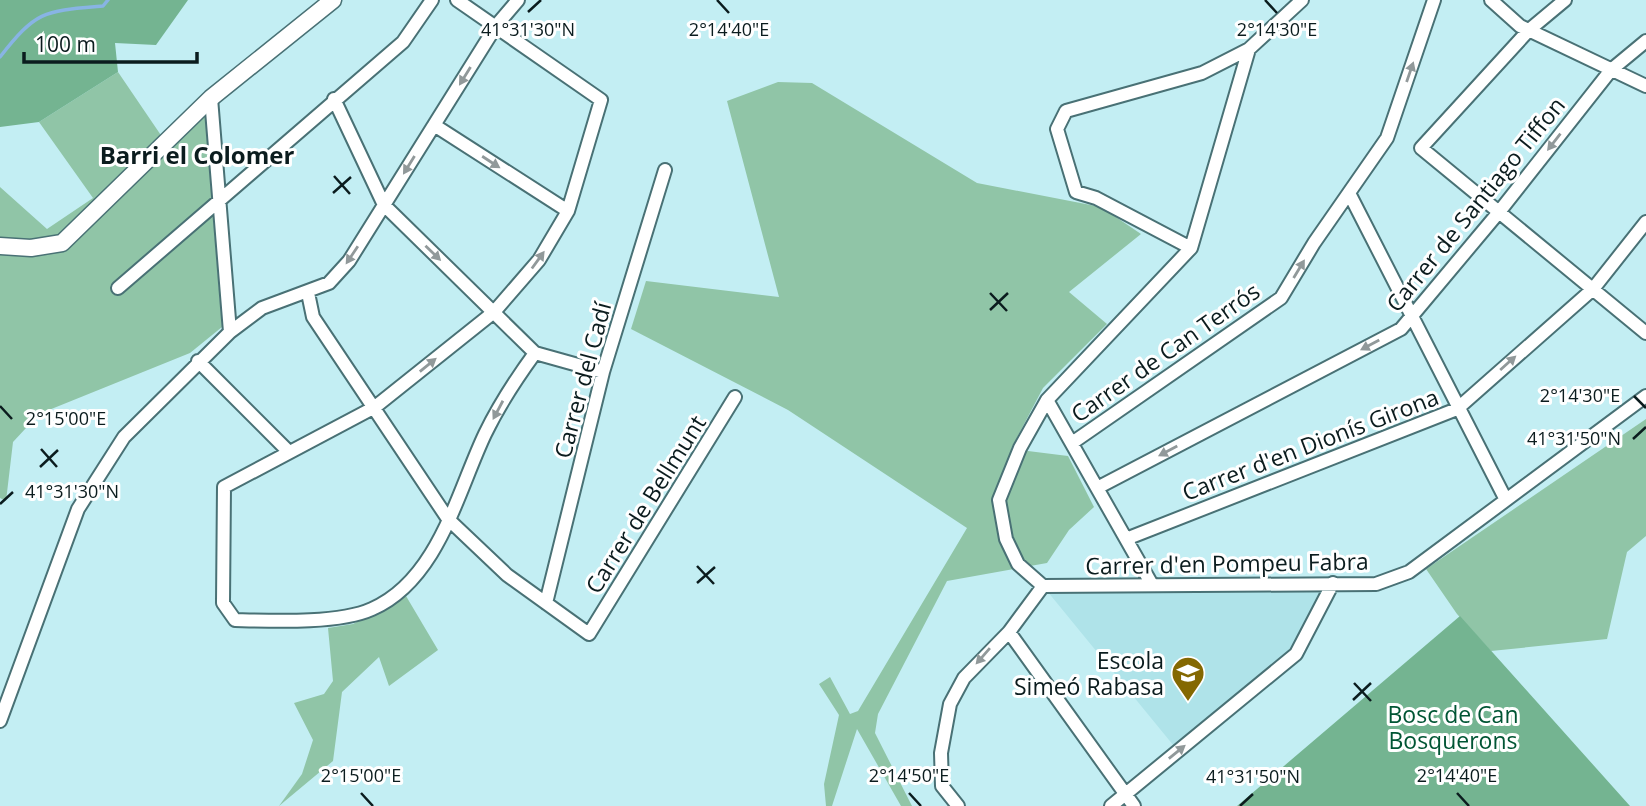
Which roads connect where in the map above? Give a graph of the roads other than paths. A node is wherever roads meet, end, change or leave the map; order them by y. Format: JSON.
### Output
{"nodes":[{"id":1,"x":333,"y":0,"type":"edge"},
{"id":2,"x":432,"y":0,"type":"edge"},
{"id":3,"x":457,"y":0,"type":"edge"},
{"id":4,"x":518,"y":0,"type":"edge"},
{"id":5,"x":1302,"y":0,"type":"edge"},
{"id":6,"x":1434,"y":0,"type":"edge"},
{"id":7,"x":1491,"y":0,"type":"edge"},
{"id":8,"x":1565,"y":0,"type":"edge"},
{"id":9,"x":496,"y":26,"type":"junction"},
{"id":10,"x":1529,"y":30,"type":"junction"},
{"id":11,"x":1646,"y":41,"type":"edge"},
{"id":12,"x":1249,"y":49,"type":"junction"},
{"id":13,"x":1611,"y":70,"type":"junction"},
{"id":14,"x":1646,"y":86,"type":"edge"},
{"id":15,"x":211,"y":98,"type":"junction"},
{"id":16,"x":334,"y":99,"type":"junction"},
{"id":17,"x":434,"y":125,"type":"junction"},
{"id":18,"x":665,"y":170,"type":"dead end"},
{"id":19,"x":1350,"y":195,"type":"junction"},
{"id":20,"x":219,"y":200,"type":"junction"},
{"id":21,"x":384,"y":205,"type":"junction"},
{"id":22,"x":568,"y":211,"type":"junction"},
{"id":23,"x":1499,"y":212,"type":"junction"},
{"id":24,"x":1646,"y":222,"type":"edge"},
{"id":25,"x":0,"y":246,"type":"edge"},
{"id":26,"x":1191,"y":248,"type":"junction"},
{"id":27,"x":118,"y":288,"type":"dead end"},
{"id":28,"x":1592,"y":289,"type":"junction"},
{"id":29,"x":308,"y":293,"type":"junction"},
{"id":30,"x":494,"y":312,"type":"junction"},
{"id":31,"x":1412,"y":317,"type":"junction"},
{"id":32,"x":230,"y":332,"type":"junction"},
{"id":33,"x":1646,"y":333,"type":"edge"},
{"id":34,"x":535,"y":353,"type":"junction"},
{"id":35,"x":198,"y":361,"type":"junction"},
{"id":36,"x":603,"y":372,"type":"junction"},
{"id":37,"x":1646,"y":396,"type":"edge"},
{"id":38,"x":735,"y":397,"type":"dead end"},
{"id":39,"x":1048,"y":400,"type":"junction"},
{"id":40,"x":375,"y":407,"type":"junction"},
{"id":41,"x":1457,"y":409,"type":"junction"},
{"id":42,"x":1072,"y":443,"type":"junction"},
{"id":43,"x":288,"y":451,"type":"junction"},
{"id":44,"x":1097,"y":488,"type":"junction"},
{"id":45,"x":1506,"y":500,"type":"junction"},
{"id":46,"x":448,"y":519,"type":"junction"},
{"id":47,"x":1126,"y":539,"type":"junction"},
{"id":48,"x":1151,"y":583,"type":"junction"},
{"id":49,"x":1333,"y":583,"type":"junction"},
{"id":50,"x":1043,"y":586,"type":"junction"},
{"id":51,"x":547,"y":603,"type":"junction"},
{"id":52,"x":1009,"y":632,"type":"junction"},
{"id":53,"x":0,"y":721,"type":"edge"},
{"id":54,"x":1124,"y":795,"type":"junction"},
{"id":55,"x":956,"y":803,"type":"edge"},
{"id":56,"x":1111,"y":806,"type":"edge"},
{"id":57,"x":1134,"y":806,"type":"edge"}],
"edges":[{"from":1,"to":15,"type":"street"},
{"from":2,"to":16,"type":"street"},
{"from":3,"to":9,"type":"street"},
{"from":4,"to":9,"type":"street"},
{"from":5,"to":12,"type":"street"},
{"from":19,"to":6,"type":"street","name":"Carrer de Can Terrós","one_way":true},
{"from":7,"to":10,"type":"street"},
{"from":8,"to":10,"type":"street"},
{"from":9,"to":17,"type":"street","one_way":true},
{"from":9,"to":22,"type":"street"},
{"from":10,"to":13,"type":"street"},
{"from":10,"to":23,"type":"street"},
{"from":11,"to":13,"type":"street","name":"Carrer de Santiago Tiffon"},
{"from":12,"to":26,"type":"street"},
{"from":12,"to":26,"type":"street"},
{"from":13,"to":14,"type":"street"},
{"from":13,"to":23,"type":"street","name":"Carrer de Santiago Tiffon","one_way":true},
{"from":15,"to":20,"type":"street"},
{"from":15,"to":25,"type":"street"},
{"from":16,"to":20,"type":"street"},
{"from":16,"to":21,"type":"street"},
{"from":17,"to":21,"type":"street","one_way":true},
{"from":17,"to":22,"type":"street","one_way":true},
{"from":18,"to":36,"type":"street","name":"Carrer del Cadí"},
{"from":19,"to":31,"type":"street"},
{"from":42,"to":19,"type":"street","name":"Carrer de Can Terrós","one_way":true},
{"from":20,"to":27,"type":"street"},
{"from":20,"to":32,"type":"street"},
{"from":21,"to":29,"type":"street","one_way":true},
{"from":21,"to":30,"type":"street","one_way":true},
{"from":30,"to":22,"type":"street","one_way":true},
{"from":23,"to":28,"type":"street"},
{"from":23,"to":31,"type":"street","name":"Carrer de Santiago Tiffon"},
{"from":24,"to":28,"type":"street","name":"Carrer d'en Dionís Girona"},
{"from":26,"to":39,"type":"street"},
{"from":28,"to":33,"type":"street"},
{"from":41,"to":28,"type":"street","name":"Carrer d'en Dionís Girona","one_way":true},
{"from":29,"to":32,"type":"street"},
{"from":29,"to":40,"type":"street"},
{"from":30,"to":34,"type":"street"},
{"from":40,"to":30,"type":"street","one_way":true},
{"from":31,"to":41,"type":"street"},
{"from":31,"to":44,"type":"street","name":"Carrer de Santiago Tiffon","one_way":true},
{"from":32,"to":35,"type":"street"},
{"from":34,"to":36,"type":"street"},
{"from":34,"to":46,"type":"street","one_way":true},
{"from":35,"to":43,"type":"street"},
{"from":35,"to":53,"type":"street"},
{"from":36,"to":51,"type":"street","name":"Carrer del Cadí"},
{"from":37,"to":45,"type":"street","name":"Carrer d'en Pompeu Fabra"},
{"from":38,"to":51,"type":"street","name":"Carrer de Bellmunt"},
{"from":39,"to":42,"type":"street"},
{"from":39,"to":50,"type":"street"},
{"from":40,"to":43,"type":"street"},
{"from":40,"to":46,"type":"street"},
{"from":41,"to":45,"type":"street"},
{"from":41,"to":47,"type":"street","name":"Carrer d'en Dionís Girona"},
{"from":42,"to":44,"type":"street"},
{"from":43,"to":46,"type":"street"},
{"from":44,"to":47,"type":"street"},
{"from":45,"to":49,"type":"street","name":"Carrer d'en Pompeu Fabra"},
{"from":46,"to":51,"type":"street"},
{"from":47,"to":48,"type":"street"},
{"from":48,"to":49,"type":"street","name":"Carrer d'en Pompeu Fabra"},
{"from":48,"to":50,"type":"street","name":"Carrer d'en Pompeu Fabra"},
{"from":54,"to":49,"type":"street","one_way":true},
{"from":50,"to":52,"type":"street"},
{"from":52,"to":54,"type":"street"},
{"from":52,"to":55,"type":"street","one_way":true},
{"from":54,"to":56,"type":"street"},
{"from":54,"to":57,"type":"street"}]}
